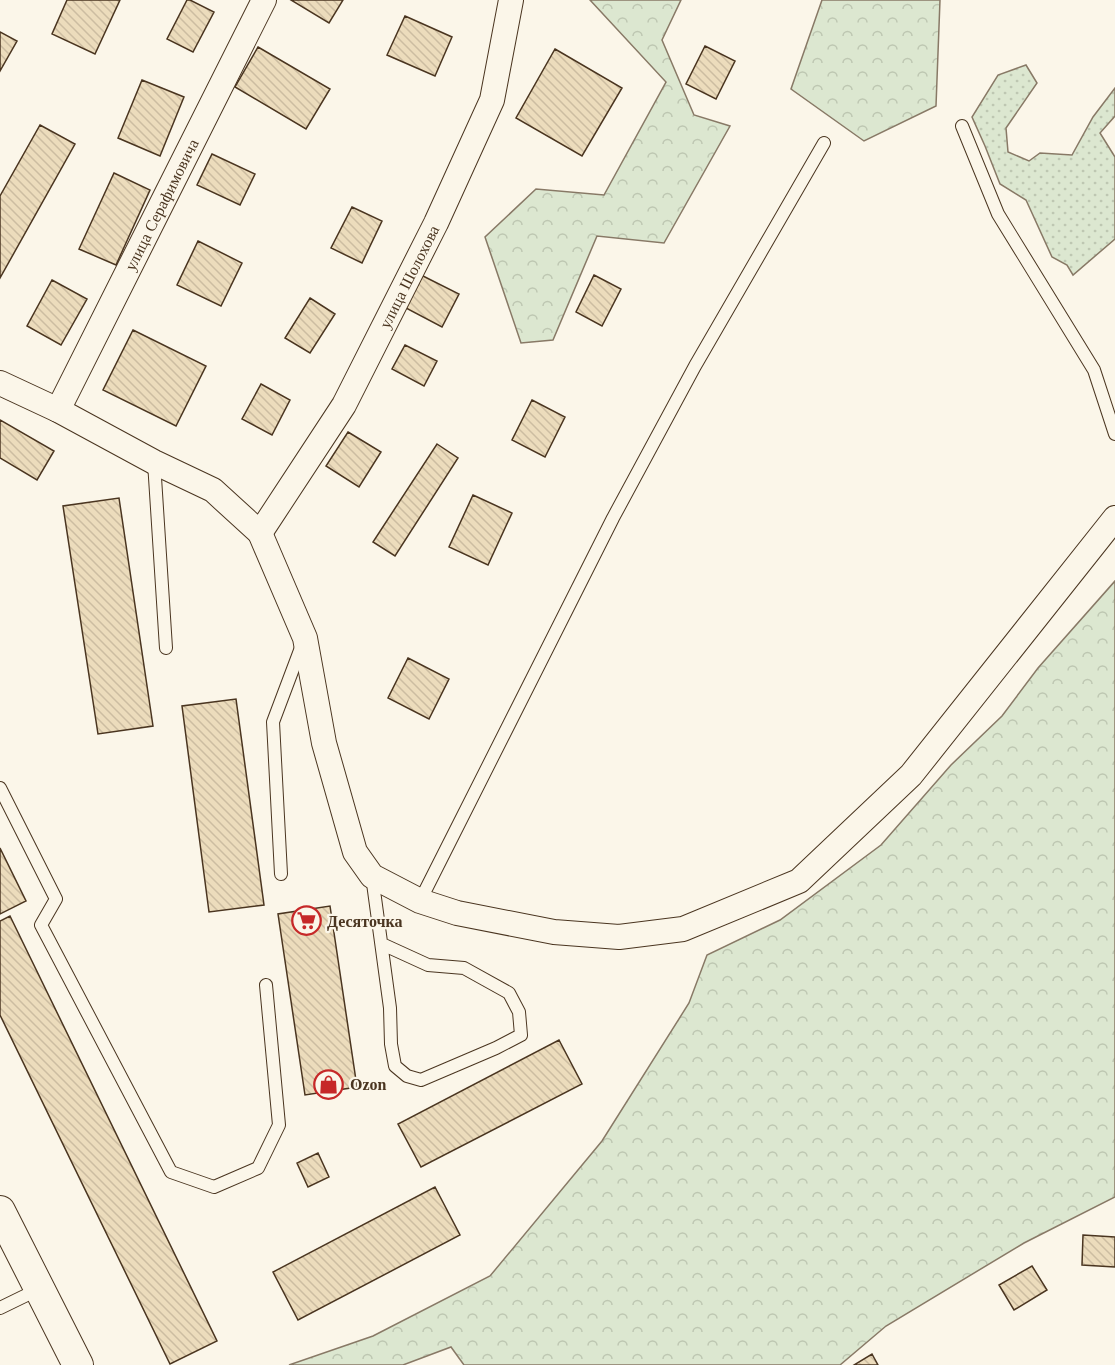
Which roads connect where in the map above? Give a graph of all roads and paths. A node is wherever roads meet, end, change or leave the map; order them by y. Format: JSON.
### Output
{"nodes":[{"id":1,"x":264,"y":0,"type":"edge"},
{"id":2,"x":511,"y":0,"type":"edge"},
{"id":3,"x":962,"y":126,"type":"dead end"},
{"id":4,"x":824,"y":143,"type":"dead end"},
{"id":5,"x":0,"y":383,"type":"edge"},
{"id":6,"x":58,"y":410,"type":"junction"},
{"id":7,"x":1115,"y":434,"type":"edge"},
{"id":8,"x":154,"y":462,"type":"junction"},
{"id":9,"x":1115,"y":518,"type":"edge"},
{"id":10,"x":260,"y":533,"type":"junction"},
{"id":11,"x":305,"y":639,"type":"junction"},
{"id":12,"x":166,"y":648,"type":"dead end"},
{"id":13,"x":0,"y":788,"type":"edge"},
{"id":14,"x":280,"y":874,"type":"dead end"},
{"id":15,"x":372,"y":876,"type":"junction"},
{"id":16,"x":420,"y":901,"type":"junction"},
{"id":17,"x":382,"y":944,"type":"junction"},
{"id":18,"x":266,"y":985,"type":"dead end"},
{"id":19,"x":0,"y":1211,"type":"edge"},
{"id":20,"x":39,"y":1289,"type":"junction"},
{"id":21,"x":0,"y":1308,"type":"edge"},
{"id":22,"x":78,"y":1365,"type":"edge"}],
"edges":[{"from":1,"to":6,"type":"street","name":"улица Серафимовича"},
{"from":2,"to":10,"type":"street","name":"улица Шолохова"},
{"from":3,"to":7,"type":"lane"},
{"from":4,"to":16,"type":"lane"},
{"from":5,"to":6,"type":"street"},
{"from":6,"to":8,"type":"street"},
{"from":8,"to":10,"type":"street"},
{"from":8,"to":12,"type":"lane"},
{"from":9,"to":16,"type":"street"},
{"from":10,"to":11,"type":"street"},
{"from":11,"to":14,"type":"lane"},
{"from":11,"to":15,"type":"street"},
{"from":13,"to":18,"type":"lane"},
{"from":15,"to":16,"type":"street"},
{"from":15,"to":17,"type":"lane"},
{"from":17,"to":17,"type":"lane"},
{"from":19,"to":20,"type":"street"},
{"from":20,"to":21,"type":"lane"},
{"from":20,"to":22,"type":"street"}]}
